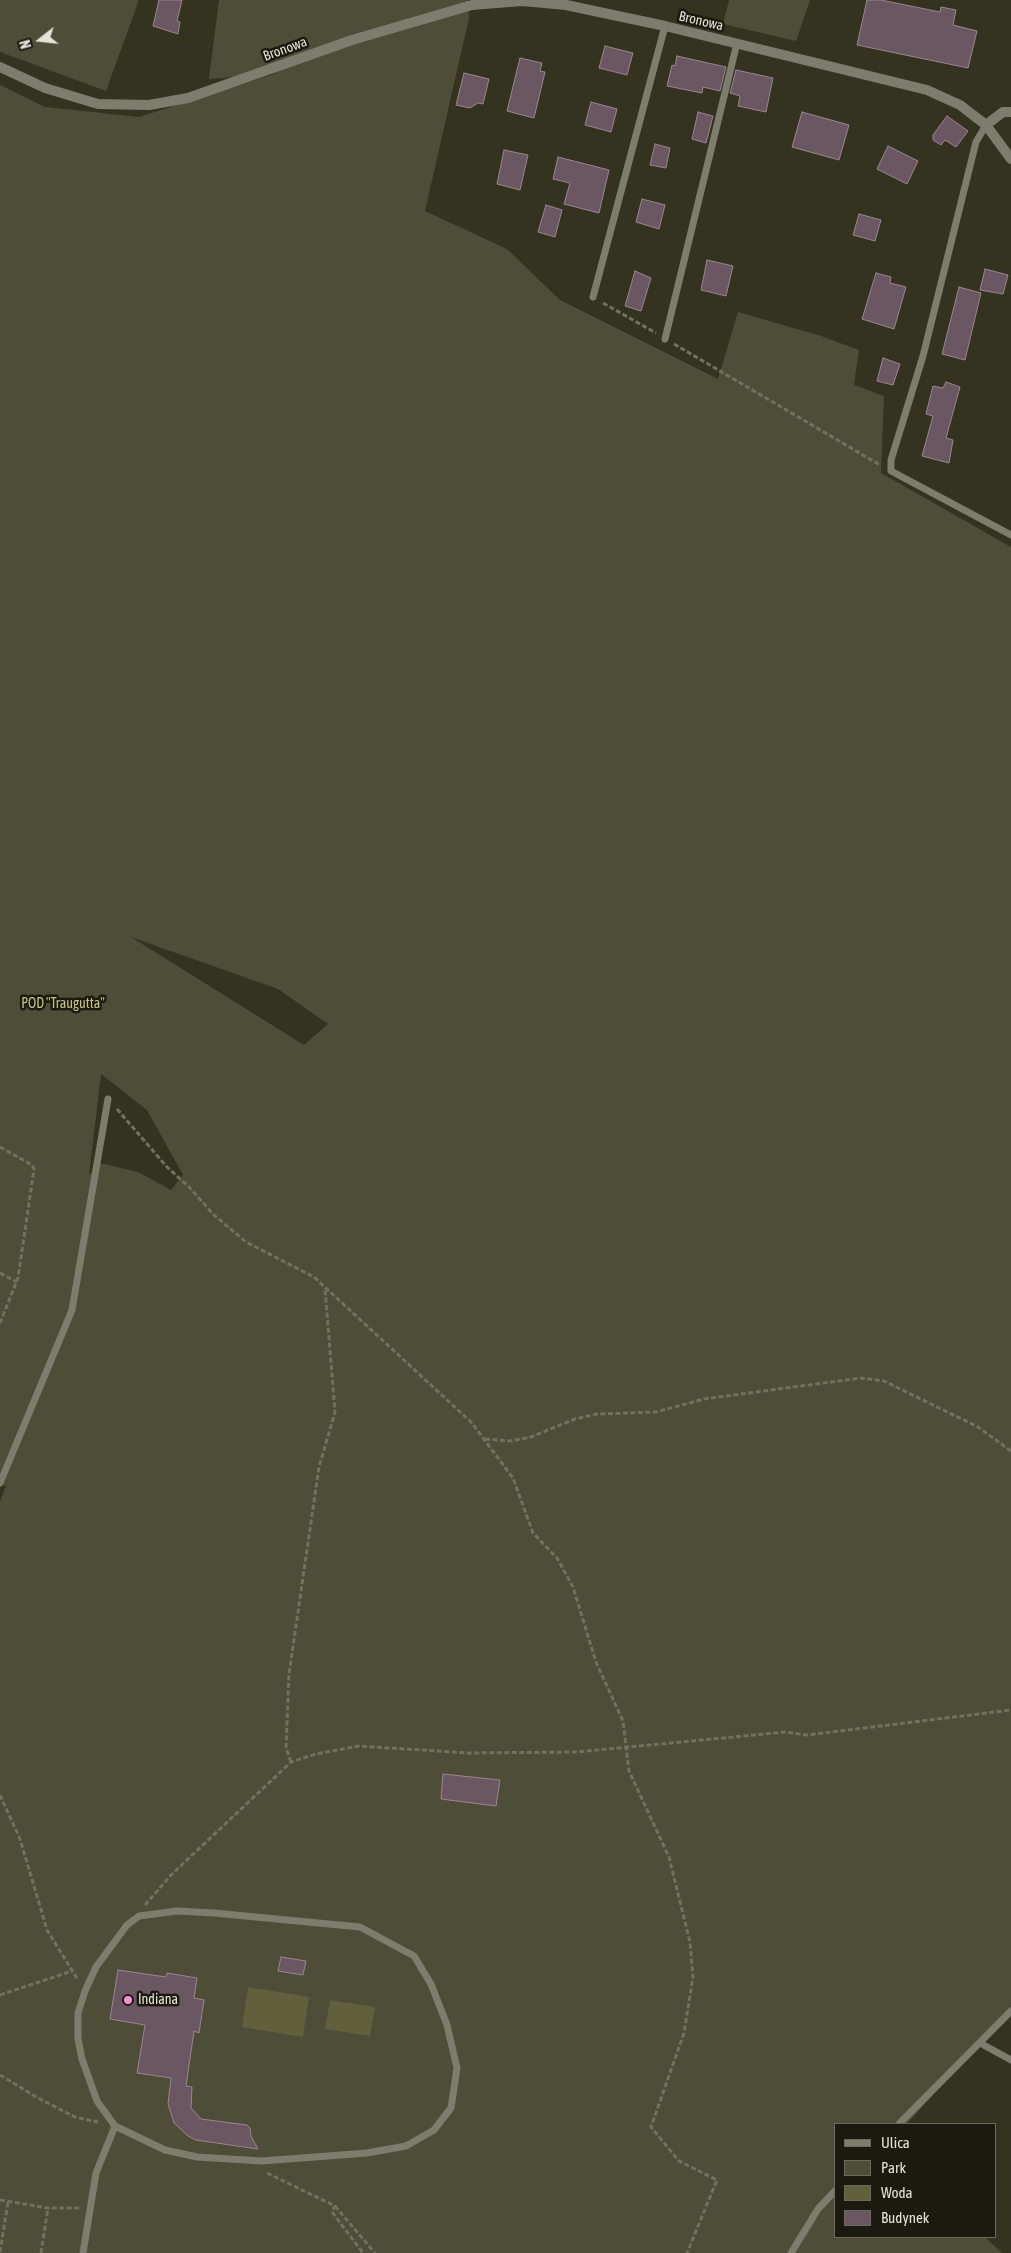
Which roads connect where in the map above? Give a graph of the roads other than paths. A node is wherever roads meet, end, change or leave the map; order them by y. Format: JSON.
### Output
{"nodes":[{"id":1,"x":665,"y":26,"type":"junction"},
{"id":2,"x":738,"y":43,"type":"junction"},
{"id":3,"x":0,"y":67,"type":"edge"},
{"id":4,"x":1011,"y":112,"type":"edge"},
{"id":5,"x":986,"y":125,"type":"junction"},
{"id":6,"x":1011,"y":159,"type":"edge"},
{"id":7,"x":593,"y":297,"type":"road end"},
{"id":8,"x":665,"y":339,"type":"road end"},
{"id":9,"x":1011,"y":535,"type":"edge"},
{"id":10,"x":108,"y":1099,"type":"road end"},
{"id":11,"x":0,"y":1483,"type":"edge"},
{"id":12,"x":1011,"y":2011,"type":"edge"},
{"id":13,"x":980,"y":2044,"type":"junction"},
{"id":14,"x":1011,"y":2060,"type":"edge"},
{"id":15,"x":900,"y":2123,"type":"edge"},
{"id":16,"x":115,"y":2126,"type":"junction"},
{"id":17,"x":834,"y":2192,"type":"edge"},
{"id":18,"x":84,"y":2253,"type":"edge"},
{"id":19,"x":791,"y":2253,"type":"edge"}],
"edges":[{"from":1,"to":2,"type":"street","name":"Bronowa"},
{"from":1,"to":3,"type":"street","name":"Bronowa"},
{"from":1,"to":7,"type":"lane"},
{"from":2,"to":5,"type":"street","name":"Bronowa"},
{"from":2,"to":8,"type":"lane"},
{"from":4,"to":5,"type":"street"},
{"from":5,"to":6,"type":"street","name":"Bronowa"},
{"from":5,"to":9,"type":"lane"},
{"from":10,"to":11,"type":"lane"},
{"from":12,"to":13,"type":"lane"},
{"from":13,"to":14,"type":"lane"},
{"from":13,"to":15,"type":"lane"},
{"from":16,"to":16,"type":"lane"},
{"from":16,"to":18,"type":"lane"},
{"from":17,"to":19,"type":"lane"}]}
